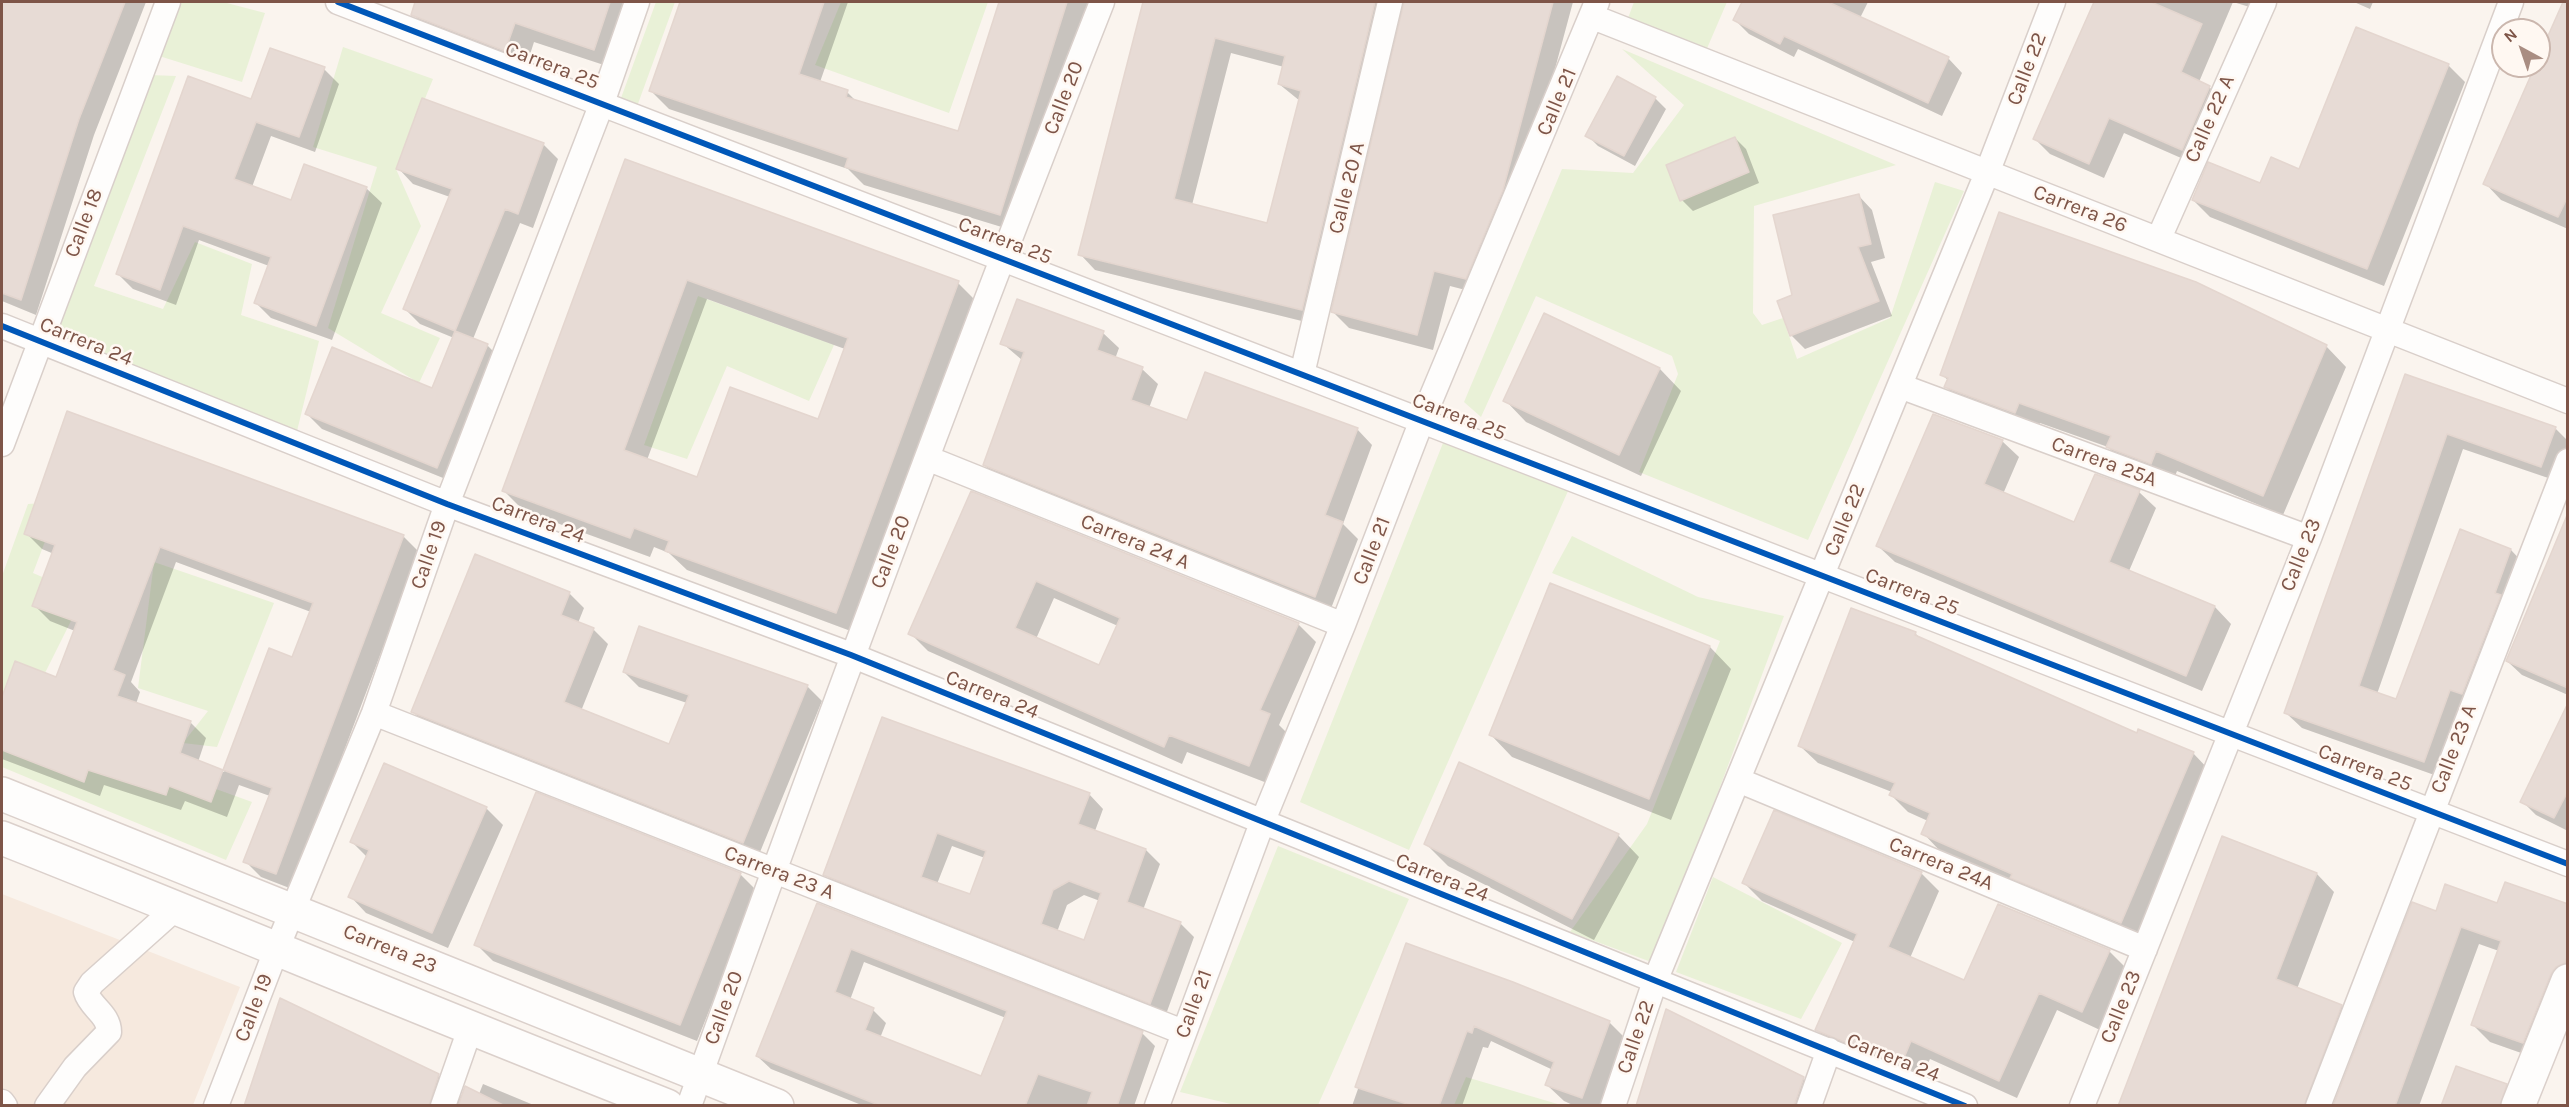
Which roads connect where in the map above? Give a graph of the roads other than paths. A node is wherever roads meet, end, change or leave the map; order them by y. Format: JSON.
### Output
{"nodes":[{"id":1,"x":168,"y":2,"type":"edge"},
{"id":2,"x":338,"y":2,"type":"edge"},
{"id":3,"x":636,"y":2,"type":"edge"},
{"id":4,"x":1102,"y":2,"type":"edge"},
{"id":5,"x":1390,"y":2,"type":"edge"},
{"id":6,"x":2053,"y":2,"type":"edge"},
{"id":7,"x":2264,"y":2,"type":"edge"},
{"id":8,"x":2511,"y":2,"type":"edge"},
{"id":9,"x":1595,"y":9,"type":"edge"},
{"id":10,"x":602,"y":103,"type":"junction"},
{"id":11,"x":1987,"y":173,"type":"junction"},
{"id":12,"x":2159,"y":238,"type":"junction"},
{"id":13,"x":1001,"y":257,"type":"junction"},
{"id":14,"x":2,"y":326,"type":"edge"},
{"id":15,"x":2386,"y":330,"type":"junction"},
{"id":16,"x":40,"y":341,"type":"junction"},
{"id":17,"x":1302,"y":374,"type":"junction"},
{"id":18,"x":1900,"y":386,"type":"junction"},
{"id":19,"x":2568,"y":401,"type":"edge"},
{"id":20,"x":1422,"y":420,"type":"junction"},
{"id":21,"x":2,"y":444,"type":"edge"},
{"id":22,"x":927,"y":458,"type":"junction"},
{"id":23,"x":2568,"y":461,"type":"edge"},
{"id":24,"x":447,"y":504,"type":"junction"},
{"id":25,"x":2309,"y":538,"type":"junction"},
{"id":26,"x":1822,"y":575,"type":"junction"},
{"id":27,"x":1344,"y":625,"type":"junction"},
{"id":28,"x":851,"y":656,"type":"junction"},
{"id":29,"x":374,"y":713,"type":"junction"},
{"id":30,"x":2230,"y":733,"type":"junction"},
{"id":31,"x":1738,"y":780,"type":"junction"},
{"id":32,"x":2,"y":794,"type":"edge"},
{"id":33,"x":2430,"y":811,"type":"junction"},
{"id":34,"x":1262,"y":823,"type":"junction"},
{"id":35,"x":2,"y":838,"type":"edge"},
{"id":36,"x":2568,"y":864,"type":"edge"},
{"id":37,"x":774,"y":871,"type":"junction"},
{"id":38,"x":177,"y":907,"type":"junction"},
{"id":39,"x":292,"y":910,"type":"junction"},
{"id":40,"x":277,"y":948,"type":"junction"},
{"id":41,"x":2145,"y":948,"type":"junction"},
{"id":42,"x":1655,"y":981,"type":"junction"},
{"id":43,"x":2568,"y":981,"type":"edge"},
{"id":44,"x":470,"y":1029,"type":"junction"},
{"id":45,"x":1183,"y":1032,"type":"junction"},
{"id":46,"x":1829,"y":1050,"type":"junction"},
{"id":47,"x":700,"y":1075,"type":"junction"},
{"id":48,"x":2,"y":1102,"type":"edge"},
{"id":49,"x":4,"y":1106,"type":"edge"},
{"id":50,"x":47,"y":1106,"type":"edge"},
{"id":51,"x":216,"y":1106,"type":"edge"},
{"id":52,"x":442,"y":1106,"type":"edge"},
{"id":53,"x":667,"y":1106,"type":"edge"},
{"id":54,"x":689,"y":1106,"type":"edge"},
{"id":55,"x":777,"y":1106,"type":"edge"},
{"id":56,"x":1157,"y":1106,"type":"edge"},
{"id":57,"x":1613,"y":1106,"type":"edge"},
{"id":58,"x":1809,"y":1106,"type":"edge"},
{"id":59,"x":1965,"y":1106,"type":"edge"},
{"id":60,"x":2082,"y":1106,"type":"edge"},
{"id":61,"x":2318,"y":1106,"type":"edge"},
{"id":62,"x":2518,"y":1106,"type":"edge"}],
"edges":[{"from":1,"to":16,"type":"street","name":"Calle 18"},
{"from":2,"to":10,"type":"street","name":"Carrera 25"},
{"from":3,"to":10,"type":"street","name":"Calle 19"},
{"from":4,"to":13,"type":"street","name":"Calle 20"},
{"from":5,"to":17,"type":"street","name":"Calle 20 A"},
{"from":6,"to":11,"type":"street","name":"Calle 22"},
{"from":7,"to":12,"type":"street","name":"Calle 22 A"},
{"from":8,"to":15,"type":"street","name":"Calle 23"},
{"from":9,"to":11,"type":"street","name":"Carrera 26"},
{"from":9,"to":20,"type":"street","name":"Calle 21"},
{"from":10,"to":13,"type":"street","name":"Carrera 25"},
{"from":10,"to":24,"type":"street","name":"Calle 19"},
{"from":11,"to":12,"type":"street","name":"Carrera 26"},
{"from":11,"to":18,"type":"street","name":"Calle 22"},
{"from":12,"to":15,"type":"street","name":"Carrera 26"},
{"from":13,"to":17,"type":"street","name":"Carrera 25"},
{"from":13,"to":22,"type":"street","name":"Calle 20"},
{"from":14,"to":16,"type":"street","name":"Carrera 24"},
{"from":15,"to":19,"type":"street","name":"Carrera 26"},
{"from":15,"to":25,"type":"street","name":"Calle 23"},
{"from":16,"to":21,"type":"street","name":"Calle 18"},
{"from":16,"to":24,"type":"street","name":"Carrera 24"},
{"from":17,"to":20,"type":"street","name":"Carrera 25"},
{"from":18,"to":25,"type":"street","name":"Carrera 25A"},
{"from":18,"to":26,"type":"street","name":"Calle 22"},
{"from":20,"to":26,"type":"street","name":"Carrera 25"},
{"from":20,"to":27,"type":"street","name":"Calle 21"},
{"from":22,"to":27,"type":"street","name":"Carrera 24 A"},
{"from":22,"to":28,"type":"street","name":"Calle 20"},
{"from":23,"to":33,"type":"street","name":"Calle 23 A"},
{"from":24,"to":28,"type":"street","name":"Carrera 24"},
{"from":24,"to":29,"type":"street","name":"Calle 19"},
{"from":25,"to":30,"type":"street","name":"Calle 23"},
{"from":26,"to":30,"type":"street","name":"Carrera 25"},
{"from":26,"to":31,"type":"street","name":"Calle 22"},
{"from":27,"to":34,"type":"street","name":"Calle 21"},
{"from":28,"to":34,"type":"street","name":"Carrera 24"},
{"from":28,"to":37,"type":"street","name":"Calle 20"},
{"from":29,"to":37,"type":"street","name":"Carrera 23 A"},
{"from":29,"to":39,"type":"street","name":"Calle 19"},
{"from":30,"to":33,"type":"street","name":"Carrera 25"},
{"from":30,"to":41,"type":"street","name":"Calle 23"},
{"from":31,"to":41,"type":"street","name":"Carrera 24A"},
{"from":31,"to":42,"type":"street","name":"Calle 22"},
{"from":32,"to":39,"type":"street","name":"Carrera 23"},
{"from":33,"to":36,"type":"street","name":"Carrera 25"},
{"from":33,"to":61,"type":"street","name":"Calle 23 A"},
{"from":34,"to":42,"type":"street","name":"Carrera 24"},
{"from":34,"to":45,"type":"street","name":"Calle 21"},
{"from":35,"to":38,"type":"street","name":"Carrera 23"},
{"from":37,"to":45,"type":"street","name":"Carrera 23 A"},
{"from":37,"to":47,"type":"street","name":"Calle 20"},
{"from":38,"to":40,"type":"street","name":"Carrera 23"},
{"from":38,"to":50,"type":"street"},
{"from":39,"to":40,"type":"street","name":"Calle 19"},
{"from":39,"to":47,"type":"street","name":"Carrera 23"},
{"from":40,"to":44,"type":"street","name":"Carrera 23"},
{"from":40,"to":51,"type":"street","name":"Calle 19"},
{"from":41,"to":60,"type":"street","name":"Calle 23"},
{"from":42,"to":46,"type":"street","name":"Carrera 24"},
{"from":42,"to":57,"type":"street","name":"Calle 22"},
{"from":43,"to":62,"type":"street"},
{"from":44,"to":52,"type":"street"},
{"from":44,"to":53,"type":"street","name":"Carrera 23"},
{"from":45,"to":56,"type":"street","name":"Calle 21"},
{"from":46,"to":58,"type":"street"},
{"from":46,"to":59,"type":"street","name":"Carrera 24"},
{"from":47,"to":54,"type":"street","name":"Calle 20"},
{"from":47,"to":55,"type":"street","name":"Carrera 23"},
{"from":48,"to":49,"type":"street"}]}
